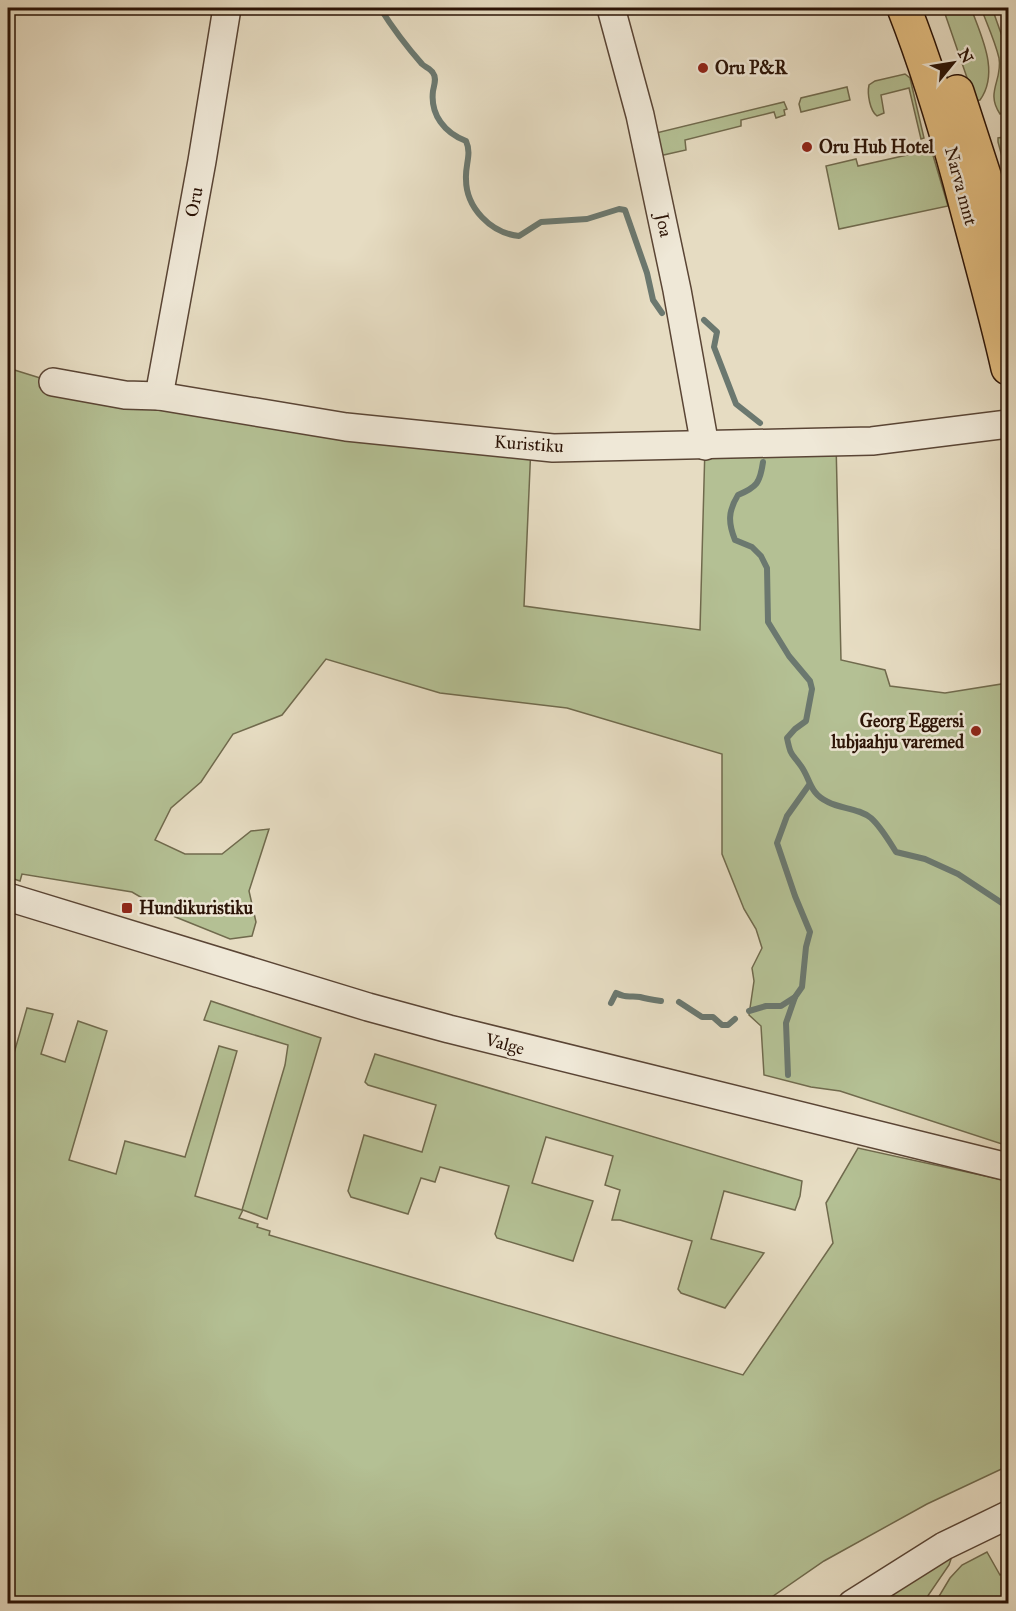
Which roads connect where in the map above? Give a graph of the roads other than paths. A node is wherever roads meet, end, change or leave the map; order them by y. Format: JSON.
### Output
{"nodes":[{"id":1,"x":227,"y":8,"type":"edge"},
{"id":2,"x":611,"y":8,"type":"edge"},
{"id":3,"x":904,"y":8,"type":"edge"},
{"id":4,"x":928,"y":8,"type":"edge"},
{"id":5,"x":1008,"y":266,"type":"edge"},
{"id":6,"x":1008,"y":368,"type":"edge"},
{"id":7,"x":53,"y":382,"type":"dead end"},
{"id":8,"x":159,"y":396,"type":"junction"},
{"id":9,"x":1008,"y":424,"type":"edge"},
{"id":10,"x":705,"y":446,"type":"junction"},
{"id":11,"x":8,"y":897,"type":"edge"},
{"id":12,"x":1008,"y":1167,"type":"edge"},
{"id":13,"x":1008,"y":1515,"type":"edge"},
{"id":14,"x":852,"y":1604,"type":"edge"}],
"edges":[{"from":1,"to":8,"type":"street","name":"Oru"},
{"from":2,"to":10,"type":"street","name":"Joa"},
{"from":3,"to":6,"type":"main road","name":"Narva mnt"},
{"from":4,"to":5,"type":"main road","name":"Narva mnt"},
{"from":7,"to":8,"type":"street","name":"Kuristiku"},
{"from":8,"to":10,"type":"street","name":"Kuristiku"},
{"from":9,"to":10,"type":"street","name":"Kuristiku"},
{"from":11,"to":12,"type":"street","name":"Valge"},
{"from":13,"to":14,"type":"street"}]}
